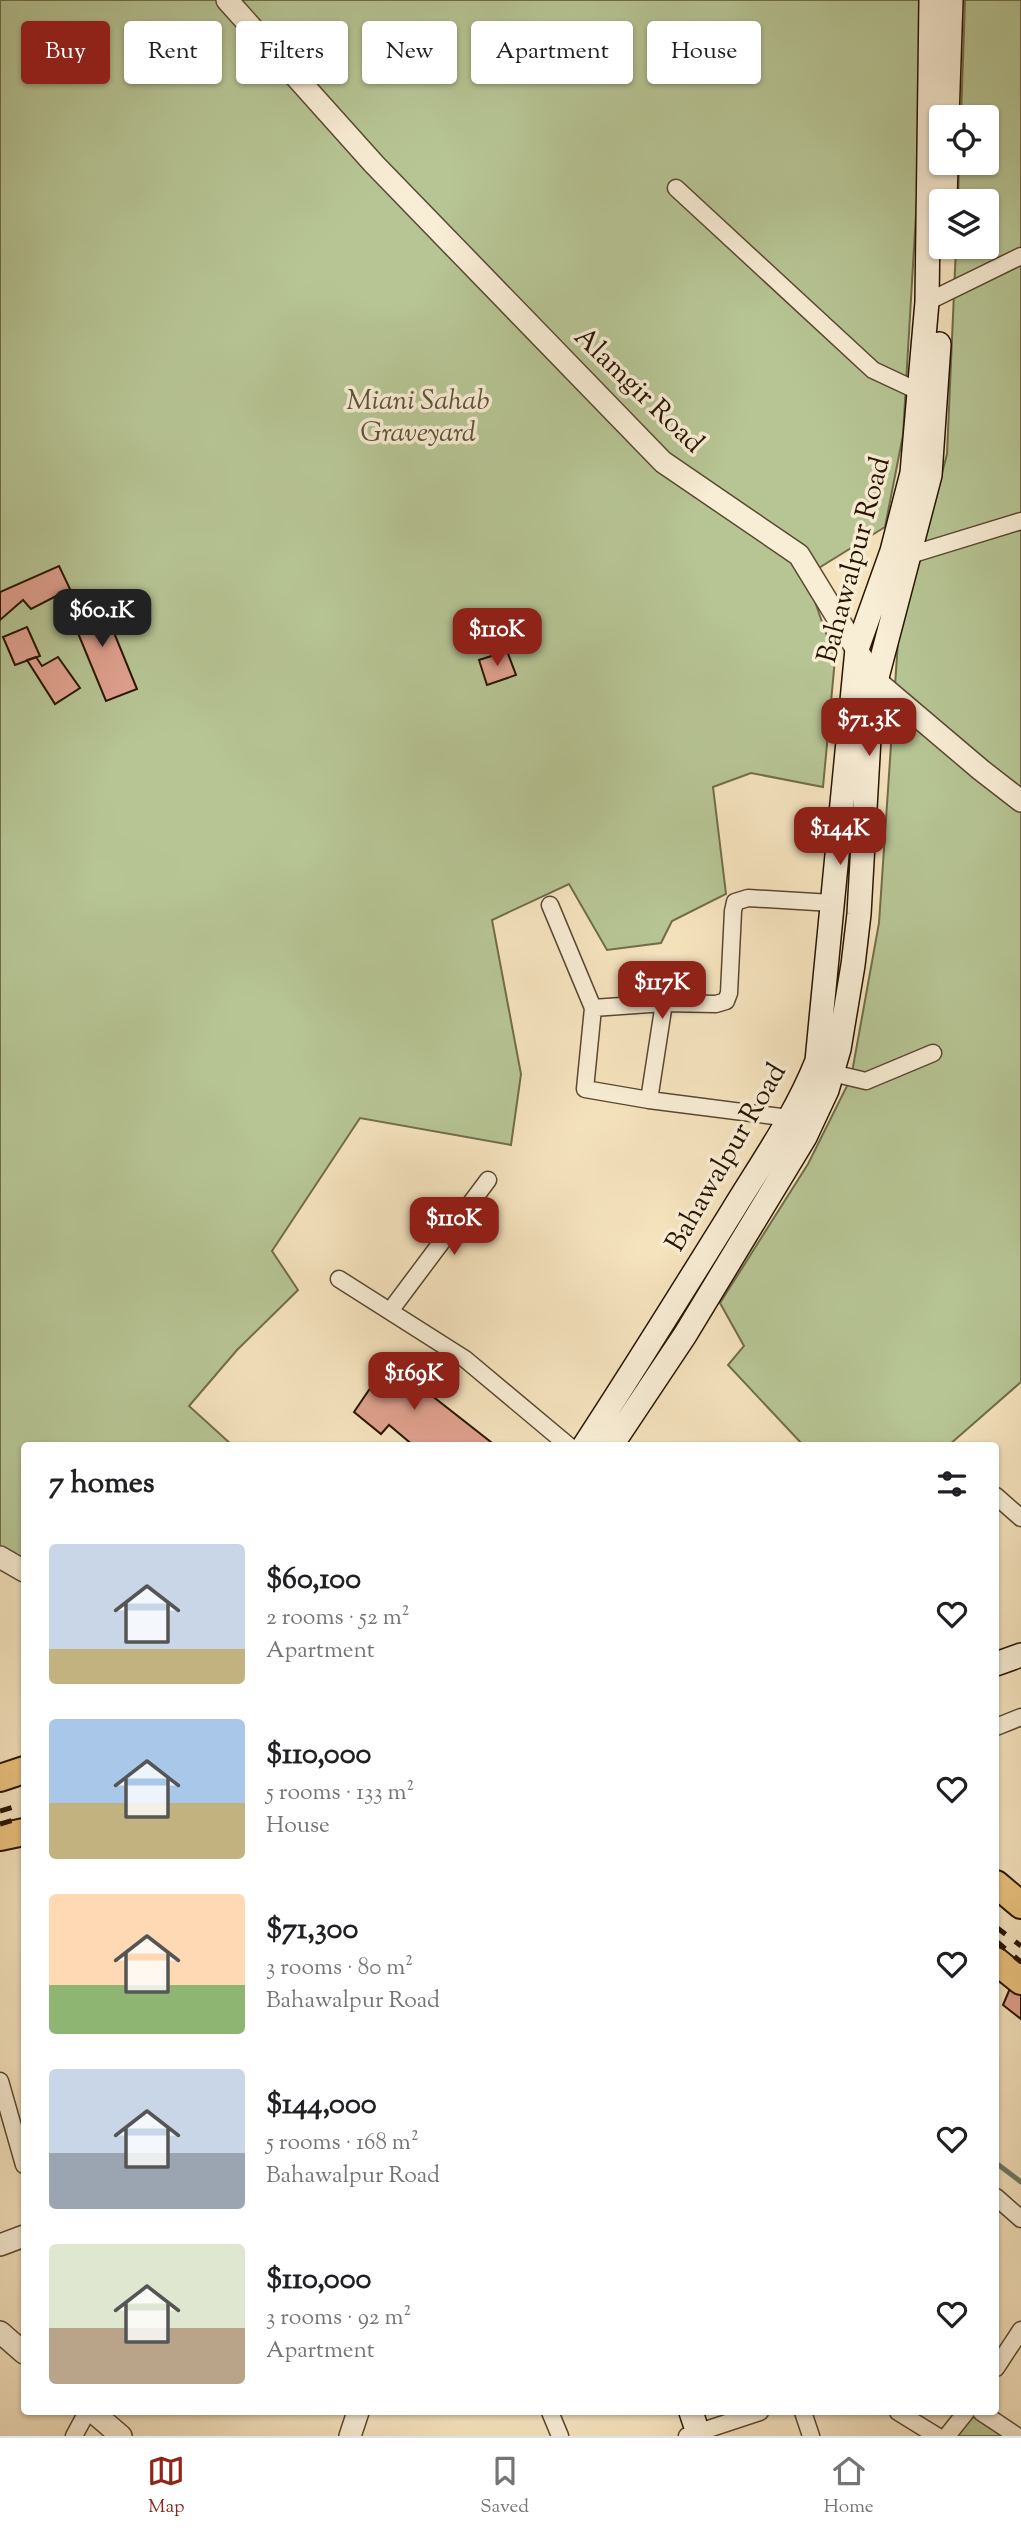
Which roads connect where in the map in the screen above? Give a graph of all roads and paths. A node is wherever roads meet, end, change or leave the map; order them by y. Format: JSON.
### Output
{"nodes":[{"id":1,"x":227,"y":0,"type":"edge"},
{"id":2,"x":932,"y":0,"type":"edge"},
{"id":3,"x":951,"y":0,"type":"edge"},
{"id":4,"x":947,"y":105,"type":"edge"},
{"id":5,"x":676,"y":188,"type":"dead end"},
{"id":6,"x":1021,"y":256,"type":"edge"},
{"id":7,"x":942,"y":259,"type":"edge"},
{"id":8,"x":935,"y":298,"type":"junction"},
{"id":9,"x":919,"y":392,"type":"junction"},
{"id":10,"x":1021,"y":521,"type":"edge"},
{"id":11,"x":910,"y":555,"type":"junction"},
{"id":12,"x":857,"y":649,"type":"junction"},
{"id":13,"x":876,"y":681,"type":"junction"},
{"id":14,"x":1021,"y":801,"type":"edge"},
{"id":15,"x":832,"y":903,"type":"junction"},
{"id":16,"x":550,"y":905,"type":"dead end"},
{"id":17,"x":664,"y":1003,"type":"junction"},
{"id":18,"x":593,"y":1008,"type":"junction"},
{"id":19,"x":933,"y":1053,"type":"dead end"},
{"id":20,"x":832,"y":1073,"type":"junction"},
{"id":21,"x":649,"y":1100,"type":"junction"},
{"id":22,"x":789,"y":1118,"type":"junction"},
{"id":23,"x":488,"y":1181,"type":"dead end"},
{"id":24,"x":340,"y":1279,"type":"dead end"},
{"id":25,"x":390,"y":1311,"type":"junction"},
{"id":26,"x":564,"y":1442,"type":"edge"},
{"id":27,"x":587,"y":1442,"type":"edge"},
{"id":28,"x":614,"y":1442,"type":"edge"},
{"id":29,"x":999,"y":1499,"type":"edge"},
{"id":30,"x":1021,"y":1518,"type":"edge"},
{"id":31,"x":0,"y":1557,"type":"edge"},
{"id":32,"x":21,"y":1569,"type":"edge"},
{"id":33,"x":1021,"y":1655,"type":"edge"},
{"id":34,"x":999,"y":1663,"type":"edge"},
{"id":35,"x":1021,"y":1717,"type":"edge"},
{"id":36,"x":999,"y":1726,"type":"edge"},
{"id":37,"x":21,"y":1771,"type":"edge"},
{"id":38,"x":0,"y":1778,"type":"edge"},
{"id":39,"x":21,"y":1833,"type":"edge"},
{"id":40,"x":0,"y":1837,"type":"edge"},
{"id":41,"x":999,"y":1887,"type":"edge"},
{"id":42,"x":1021,"y":1905,"type":"edge"},
{"id":43,"x":999,"y":1963,"type":"edge"},
{"id":44,"x":1021,"y":1981,"type":"edge"},
{"id":45,"x":0,"y":2081,"type":"edge"},
{"id":46,"x":21,"y":2154,"type":"edge"},
{"id":47,"x":999,"y":2200,"type":"edge"},
{"id":48,"x":1021,"y":2219,"type":"edge"},
{"id":49,"x":21,"y":2237,"type":"edge"},
{"id":50,"x":0,"y":2245,"type":"edge"},
{"id":51,"x":1021,"y":2330,"type":"edge"},
{"id":52,"x":0,"y":2332,"type":"edge"},
{"id":53,"x":21,"y":2350,"type":"edge"},
{"id":54,"x":999,"y":2363,"type":"edge"},
{"id":55,"x":85,"y":2415,"type":"edge"},
{"id":56,"x":96,"y":2415,"type":"edge"},
{"id":57,"x":357,"y":2415,"type":"edge"},
{"id":58,"x":551,"y":2415,"type":"edge"},
{"id":59,"x":748,"y":2415,"type":"edge"},
{"id":60,"x":804,"y":2415,"type":"edge"},
{"id":61,"x":903,"y":2415,"type":"edge"},
{"id":62,"x":964,"y":2415,"type":"edge"},
{"id":63,"x":986,"y":2415,"type":"edge"},
{"id":64,"x":694,"y":2429,"type":"edge"},
{"id":65,"x":74,"y":2436,"type":"edge"},
{"id":66,"x":121,"y":2436,"type":"edge"},
{"id":67,"x":349,"y":2436,"type":"edge"},
{"id":68,"x":560,"y":2436,"type":"edge"},
{"id":69,"x":811,"y":2436,"type":"edge"},
{"id":70,"x":937,"y":2436,"type":"edge"},
{"id":71,"x":947,"y":2436,"type":"edge"},
{"id":72,"x":1017,"y":2436,"type":"edge"}],
"edges":[{"from":1,"to":12,"type":"street","name":"Alamgir Road"},
{"from":2,"to":8,"type":"main road","name":"Bahawalpur Road"},
{"from":3,"to":4,"type":"main road"},
{"from":5,"to":9,"type":"street"},
{"from":6,"to":8,"type":"street"},
{"from":7,"to":8,"type":"main road","name":"Bahawalpur Road"},
{"from":8,"to":9,"type":"main road","name":"Bahawalpur Road"},
{"from":8,"to":11,"type":"main road","name":"Bahawalpur Road"},
{"from":9,"to":12,"type":"main road","name":"Bahawalpur Road"},
{"from":10,"to":11,"type":"street"},
{"from":11,"to":13,"type":"main road","name":"Bahawalpur Road"},
{"from":12,"to":13,"type":"street","name":"Alamgir Road"},
{"from":12,"to":15,"type":"main road","name":"Bahawalpur Road"},
{"from":13,"to":14,"type":"street","name":"Alamgir Road"},
{"from":13,"to":20,"type":"main road","name":"Bahawalpur Road"},
{"from":15,"to":17,"type":"street"},
{"from":15,"to":22,"type":"main road","name":"Bahawalpur Road"},
{"from":16,"to":18,"type":"street"},
{"from":17,"to":18,"type":"street"},
{"from":17,"to":21,"type":"street"},
{"from":18,"to":21,"type":"street"},
{"from":19,"to":20,"type":"street"},
{"from":20,"to":28,"type":"main road","name":"Bahawalpur Road"},
{"from":21,"to":22,"type":"street"},
{"from":22,"to":27,"type":"main road","name":"Bahawalpur Road"},
{"from":23,"to":25,"type":"street"},
{"from":24,"to":25,"type":"street"},
{"from":25,"to":26,"type":"street"},
{"from":29,"to":30,"type":"street"},
{"from":31,"to":32,"type":"street"},
{"from":33,"to":34,"type":"main road"},
{"from":35,"to":36,"type":"street"},
{"from":37,"to":38,"type":"main road"},
{"from":39,"to":40,"type":"main road"},
{"from":41,"to":42,"type":"main road"},
{"from":43,"to":44,"type":"main road"},
{"from":45,"to":46,"type":"street"},
{"from":47,"to":48,"type":"street"},
{"from":49,"to":50,"type":"street"},
{"from":51,"to":54,"type":"street"},
{"from":52,"to":53,"type":"street"},
{"from":55,"to":65,"type":"street"},
{"from":56,"to":66,"type":"street"},
{"from":57,"to":67,"type":"street"},
{"from":58,"to":68,"type":"street"},
{"from":59,"to":64,"type":"street"},
{"from":60,"to":69,"type":"street"},
{"from":61,"to":70,"type":"street"},
{"from":62,"to":71,"type":"street"},
{"from":63,"to":72,"type":"street"}]}
